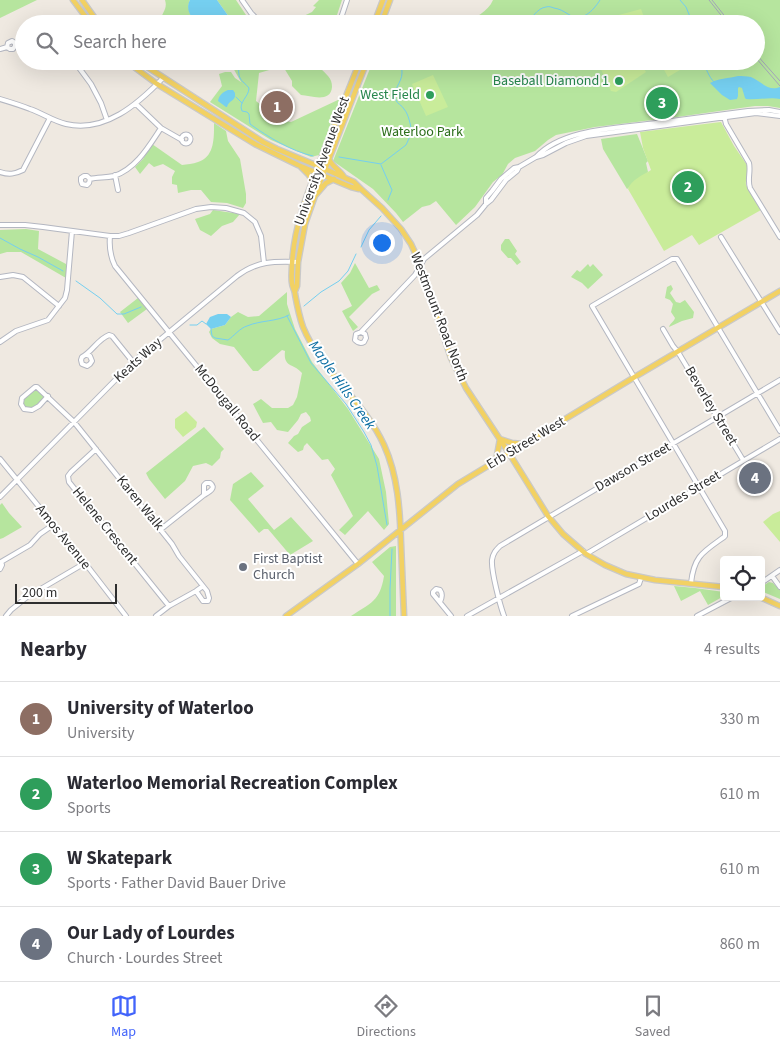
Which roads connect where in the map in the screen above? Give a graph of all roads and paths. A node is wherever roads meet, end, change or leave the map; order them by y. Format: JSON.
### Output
{"nodes":[{"id":1,"x":73,"y":0,"type":"edge"},
{"id":2,"x":82,"y":0,"type":"edge"},
{"id":3,"x":242,"y":0,"type":"edge"},
{"id":4,"x":347,"y":0,"type":"edge"},
{"id":5,"x":383,"y":0,"type":"edge"},
{"id":6,"x":390,"y":0,"type":"edge"},
{"id":7,"x":84,"y":15,"type":"edge"},
{"id":8,"x":93,"y":15,"type":"edge"},
{"id":9,"x":253,"y":15,"type":"edge"},
{"id":10,"x":342,"y":15,"type":"edge"},
{"id":11,"x":377,"y":15,"type":"edge"},
{"id":12,"x":384,"y":15,"type":"edge"},
{"id":13,"x":7,"y":47,"type":"dead end"},
{"id":14,"x":0,"y":49,"type":"edge"},
{"id":15,"x":81,"y":70,"type":"edge"},
{"id":16,"x":138,"y":70,"type":"edge"},
{"id":17,"x":151,"y":70,"type":"edge"},
{"id":18,"x":356,"y":70,"type":"edge"},
{"id":19,"x":364,"y":70,"type":"edge"},
{"id":20,"x":163,"y":78,"type":"junction"},
{"id":21,"x":157,"y":84,"type":"junction"},
{"id":22,"x":0,"y":99,"type":"edge"},
{"id":23,"x":136,"y":104,"type":"junction"},
{"id":24,"x":780,"y":114,"type":"edge"},
{"id":25,"x":724,"y":116,"type":"junction"},
{"id":26,"x":50,"y":118,"type":"junction"},
{"id":27,"x":107,"y":120,"type":"junction"},
{"id":28,"x":161,"y":128,"type":"junction"},
{"id":29,"x":182,"y":140,"type":"dead end"},
{"id":30,"x":329,"y":159,"type":"junction"},
{"id":31,"x":298,"y":165,"type":"junction"},
{"id":32,"x":319,"y":166,"type":"junction"},
{"id":33,"x":325,"y":169,"type":"junction"},
{"id":34,"x":0,"y":172,"type":"edge"},
{"id":35,"x":316,"y":172,"type":"junction"},
{"id":36,"x":323,"y":174,"type":"junction"},
{"id":37,"x":115,"y":175,"type":"junction"},
{"id":38,"x":344,"y":177,"type":"junction"},
{"id":39,"x":90,"y":179,"type":"dead end"},
{"id":40,"x":334,"y":179,"type":"junction"},
{"id":41,"x":312,"y":181,"type":"junction"},
{"id":42,"x":361,"y":189,"type":"junction"},
{"id":43,"x":118,"y":190,"type":"dead end"},
{"id":44,"x":313,"y":198,"type":"junction"},
{"id":45,"x":0,"y":226,"type":"edge"},
{"id":46,"x":72,"y":231,"type":"junction"},
{"id":47,"x":110,"y":236,"type":"junction"},
{"id":48,"x":722,"y":236,"type":"dead end"},
{"id":49,"x":780,"y":237,"type":"edge"},
{"id":50,"x":295,"y":262,"type":"junction"},
{"id":51,"x":264,"y":263,"type":"junction"},
{"id":52,"x":420,"y":266,"type":"junction"},
{"id":53,"x":0,"y":277,"type":"edge"},
{"id":54,"x":780,"y":291,"type":"edge"},
{"id":55,"x":761,"y":302,"type":"junction"},
{"id":56,"x":60,"y":306,"type":"junction"},
{"id":57,"x":718,"y":328,"type":"junction"},
{"id":58,"x":663,"y":329,"type":"dead end"},
{"id":59,"x":170,"y":332,"type":"junction"},
{"id":60,"x":361,"y":332,"type":"dead end"},
{"id":61,"x":780,"y":332,"type":"edge"},
{"id":62,"x":0,"y":342,"type":"edge"},
{"id":63,"x":678,"y":352,"type":"junction"},
{"id":64,"x":87,"y":354,"type":"dead end"},
{"id":65,"x":133,"y":362,"type":"junction"},
{"id":66,"x":633,"y":378,"type":"junction"},
{"id":67,"x":780,"y":380,"type":"edge"},
{"id":68,"x":757,"y":393,"type":"junction"},
{"id":69,"x":48,"y":396,"type":"junction"},
{"id":70,"x":717,"y":417,"type":"junction"},
{"id":71,"x":74,"y":422,"type":"junction"},
{"id":72,"x":780,"y":431,"type":"edge"},
{"id":73,"x":500,"y":439,"type":"junction"},
{"id":74,"x":780,"y":439,"type":"edge"},
{"id":75,"x":525,"y":444,"type":"junction"},
{"id":76,"x":673,"y":444,"type":"junction"},
{"id":77,"x":96,"y":449,"type":"junction"},
{"id":78,"x":509,"y":453,"type":"junction"},
{"id":79,"x":0,"y":458,"type":"edge"},
{"id":80,"x":743,"y":460,"type":"junction"},
{"id":81,"x":496,"y":461,"type":"junction"},
{"id":82,"x":17,"y":480,"type":"junction"},
{"id":83,"x":698,"y":486,"type":"junction"},
{"id":84,"x":204,"y":495,"type":"dead end"},
{"id":85,"x":0,"y":498,"type":"edge"},
{"id":86,"x":548,"y":516,"type":"junction"},
{"id":87,"x":53,"y":525,"type":"junction"},
{"id":88,"x":160,"y":530,"type":"junction"},
{"id":89,"x":401,"y":530,"type":"junction"},
{"id":90,"x":584,"y":553,"type":"junction"},
{"id":91,"x":0,"y":562,"type":"edge"},
{"id":92,"x":85,"y":563,"type":"junction"},
{"id":93,"x":358,"y":564,"type":"junction"},
{"id":94,"x":0,"y":569,"type":"edge"},
{"id":95,"x":780,"y":570,"type":"edge"},
{"id":96,"x":772,"y":576,"type":"junction"},
{"id":97,"x":641,"y":578,"type":"junction"},
{"id":98,"x":765,"y":580,"type":"edge"},
{"id":99,"x":691,"y":583,"type":"junction"},
{"id":100,"x":203,"y":586,"type":"junction"},
{"id":101,"x":720,"y":587,"type":"edge"},
{"id":102,"x":780,"y":587,"type":"edge"},
{"id":103,"x":196,"y":592,"type":"junction"},
{"id":104,"x":499,"y":598,"type":"junction"},
{"id":105,"x":765,"y":599,"type":"edge"},
{"id":106,"x":725,"y":601,"type":"edge"},
{"id":107,"x":440,"y":602,"type":"dead end"},
{"id":108,"x":169,"y":606,"type":"junction"},
{"id":109,"x":780,"y":606,"type":"edge"},
{"id":110,"x":6,"y":616,"type":"edge"},
{"id":111,"x":126,"y":616,"type":"edge"},
{"id":112,"x":156,"y":616,"type":"edge"},
{"id":113,"x":286,"y":616,"type":"edge"},
{"id":114,"x":404,"y":616,"type":"edge"},
{"id":115,"x":450,"y":616,"type":"edge"},
{"id":116,"x":467,"y":616,"type":"edge"},
{"id":117,"x":504,"y":616,"type":"edge"},
{"id":118,"x":572,"y":616,"type":"edge"},
{"id":119,"x":697,"y":616,"type":"edge"}],
"edges":[{"from":1,"to":7,"type":"main road"},
{"from":2,"to":8,"type":"main road"},
{"from":3,"to":9,"type":"street"},
{"from":4,"to":10,"type":"street"},
{"from":5,"to":11,"type":"main road"},
{"from":6,"to":12,"type":"main road"},
{"from":13,"to":14,"type":"street"},
{"from":15,"to":27,"type":"street"},
{"from":16,"to":21,"type":"main road","name":"Westmount Road North"},
{"from":17,"to":20,"type":"main road","name":"Westmount Road North"},
{"from":18,"to":32,"type":"main road","name":"University Avenue West"},
{"from":19,"to":30,"type":"main road","name":"University Avenue West"},
{"from":20,"to":21,"type":"street"},
{"from":20,"to":32,"type":"main road","name":"Westmount Road North"},
{"from":21,"to":23,"type":"street"},
{"from":21,"to":31,"type":"main road","name":"Westmount Road North"},
{"from":22,"to":26,"type":"street"},
{"from":23,"to":27,"type":"street"},
{"from":23,"to":28,"type":"street"},
{"from":24,"to":25,"type":"street"},
{"from":25,"to":49,"type":"street"},
{"from":25,"to":52,"type":"street"},
{"from":26,"to":27,"type":"street"},
{"from":26,"to":34,"type":"street"},
{"from":28,"to":29,"type":"street"},
{"from":28,"to":37,"type":"street"},
{"from":30,"to":33,"type":"main road","name":"University Avenue West"},
{"from":30,"to":38,"type":"main road"},
{"from":31,"to":35,"type":"main road","name":"Westmount Road North"},
{"from":31,"to":41,"type":"main road"},
{"from":32,"to":33,"type":"main road","name":"Westmount Road North"},
{"from":32,"to":35,"type":"main road","name":"University Avenue West"},
{"from":33,"to":36,"type":"main road","name":"University Avenue West"},
{"from":33,"to":38,"type":"main road","name":"Westmount Road North"},
{"from":35,"to":36,"type":"main road","name":"Westmount Road North"},
{"from":35,"to":41,"type":"main road","name":"University Avenue West"},
{"from":36,"to":40,"type":"main road","name":"Westmount Road North"},
{"from":36,"to":44,"type":"main road","name":"University Avenue West"},
{"from":37,"to":39,"type":"street"},
{"from":37,"to":43,"type":"street"},
{"from":38,"to":42,"type":"main road","name":"Westmount Road North"},
{"from":40,"to":42,"type":"main road","name":"Westmount Road North"},
{"from":40,"to":44,"type":"main road"},
{"from":41,"to":50,"type":"main road","name":"University Avenue West"},
{"from":42,"to":52,"type":"main road","name":"Westmount Road North"},
{"from":44,"to":50,"type":"main road","name":"University Avenue West"},
{"from":45,"to":46,"type":"street"},
{"from":46,"to":47,"type":"street"},
{"from":46,"to":56,"type":"street"},
{"from":47,"to":51,"type":"street"},
{"from":47,"to":59,"type":"street","name":"McDougall Road"},
{"from":48,"to":55,"type":"street"},
{"from":50,"to":51,"type":"street","name":"Keats Way"},
{"from":50,"to":89,"type":"main road","name":"University Avenue West"},
{"from":51,"to":59,"type":"street","name":"Keats Way"},
{"from":52,"to":60,"type":"street"},
{"from":52,"to":73,"type":"main road","name":"Westmount Road North"},
{"from":53,"to":56,"type":"street"},
{"from":54,"to":55,"type":"main road","name":"Erb Street West"},
{"from":55,"to":57,"type":"main road","name":"Erb Street West"},
{"from":55,"to":61,"type":"street"},
{"from":56,"to":62,"type":"street"},
{"from":57,"to":63,"type":"main road","name":"Erb Street West"},
{"from":57,"to":66,"type":"street"},
{"from":57,"to":68,"type":"street"},
{"from":58,"to":63,"type":"street","name":"Beverley Street"},
{"from":59,"to":65,"type":"street","name":"Keats Way"},
{"from":59,"to":93,"type":"street","name":"McDougall Road"},
{"from":63,"to":66,"type":"main road","name":"Erb Street West"},
{"from":63,"to":70,"type":"street","name":"Beverley Street"},
{"from":64,"to":65,"type":"street"},
{"from":65,"to":71,"type":"street","name":"Keats Way"},
{"from":66,"to":75,"type":"main road","name":"Erb Street West"},
{"from":66,"to":76,"type":"street"},
{"from":67,"to":68,"type":"street","name":"Dawson Street"},
{"from":68,"to":70,"type":"street","name":"Dawson Street"},
{"from":68,"to":72,"type":"street"},
{"from":69,"to":69,"type":"street"},
{"from":69,"to":71,"type":"street","name":"Karen Walk"},
{"from":70,"to":76,"type":"street","name":"Dawson Street"},
{"from":70,"to":80,"type":"street","name":"Beverley Street"},
{"from":71,"to":77,"type":"street","name":"Karen Walk"},
{"from":71,"to":82,"type":"street","name":"Keats Way"},
{"from":73,"to":75,"type":"main road"},
{"from":73,"to":78,"type":"main road","name":"Westmount Road North"},
{"from":73,"to":81,"type":"main road"},
{"from":74,"to":80,"type":"street","name":"Lourdes Street"},
{"from":75,"to":78,"type":"main road","name":"Erb Street West"},
{"from":76,"to":83,"type":"street"},
{"from":76,"to":86,"type":"street","name":"Dawson Street"},
{"from":77,"to":88,"type":"street","name":"Karen Walk"},
{"from":77,"to":108,"type":"street","name":"Helene Crescent"},
{"from":78,"to":81,"type":"main road","name":"Erb Street West"},
{"from":78,"to":86,"type":"main road","name":"Westmount Road North"},
{"from":79,"to":82,"type":"street","name":"Amos Avenue"},
{"from":80,"to":83,"type":"street","name":"Lourdes Street"},
{"from":81,"to":89,"type":"main road","name":"Erb Street West"},
{"from":82,"to":85,"type":"street","name":"Keats Way"},
{"from":82,"to":87,"type":"street","name":"Amos Avenue"},
{"from":83,"to":90,"type":"street","name":"Lourdes Street"},
{"from":83,"to":99,"type":"street"},
{"from":84,"to":88,"type":"street"},
{"from":86,"to":90,"type":"main road","name":"Westmount Road North"},
{"from":86,"to":104,"type":"street","name":"Dawson Street"},
{"from":87,"to":91,"type":"street"},
{"from":87,"to":92,"type":"street","name":"Amos Avenue"},
{"from":88,"to":100,"type":"street","name":"Karen Walk"},
{"from":89,"to":93,"type":"main road","name":"Erb Street West"},
{"from":89,"to":114,"type":"main road","name":"University Avenue West"},
{"from":90,"to":97,"type":"main road","name":"Westmount Road North"},
{"from":90,"to":104,"type":"street","name":"Lourdes Street"},
{"from":91,"to":94,"type":"street"},
{"from":92,"to":110,"type":"street"},
{"from":92,"to":111,"type":"street","name":"Amos Avenue"},
{"from":93,"to":113,"type":"main road","name":"Erb Street West"},
{"from":95,"to":96,"type":"street"},
{"from":96,"to":98,"type":"street"},
{"from":96,"to":102,"type":"street"},
{"from":97,"to":99,"type":"main road","name":"Westmount Road North"},
{"from":97,"to":118,"type":"street"},
{"from":99,"to":101,"type":"main road","name":"Westmount Road North"},
{"from":100,"to":103,"type":"street"},
{"from":100,"to":103,"type":"street"},
{"from":103,"to":108,"type":"street"},
{"from":104,"to":116,"type":"street","name":"Lourdes Street"},
{"from":104,"to":117,"type":"street"},
{"from":105,"to":109,"type":"main road"},
{"from":106,"to":119,"type":"street"},
{"from":107,"to":115,"type":"street"},
{"from":108,"to":112,"type":"street"}]}
